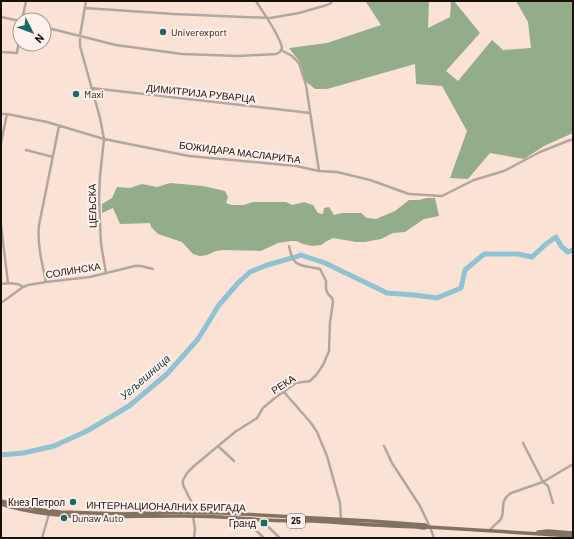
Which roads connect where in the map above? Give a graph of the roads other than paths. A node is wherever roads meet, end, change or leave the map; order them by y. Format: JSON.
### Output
{"nodes":[{"id":1,"x":26,"y":1,"type":"edge"},
{"id":2,"x":86,"y":1,"type":"edge"},
{"id":3,"x":256,"y":1,"type":"edge"},
{"id":4,"x":332,"y":1,"type":"edge"},
{"id":5,"x":85,"y":8,"type":"junction"},
{"id":6,"x":23,"y":12,"type":"edge"},
{"id":7,"x":1,"y":17,"type":"edge"},
{"id":8,"x":266,"y":17,"type":"junction"},
{"id":9,"x":12,"y":19,"type":"edge"},
{"id":10,"x":52,"y":29,"type":"edge"},
{"id":11,"x":80,"y":36,"type":"junction"},
{"id":12,"x":282,"y":49,"type":"junction"},
{"id":13,"x":1,"y":52,"type":"edge"},
{"id":14,"x":17,"y":52,"type":"edge"},
{"id":15,"x":91,"y":88,"type":"junction"},
{"id":16,"x":310,"y":113,"type":"junction"},
{"id":17,"x":1,"y":114,"type":"edge"},
{"id":18,"x":7,"y":114,"type":"junction"},
{"id":19,"x":59,"y":126,"type":"junction"},
{"id":20,"x":104,"y":139,"type":"junction"},
{"id":21,"x":573,"y":140,"type":"edge"},
{"id":22,"x":1,"y":143,"type":"edge"},
{"id":23,"x":26,"y":150,"type":"dead end"},
{"id":24,"x":52,"y":157,"type":"junction"},
{"id":25,"x":319,"y":171,"type":"junction"},
{"id":26,"x":1,"y":225,"type":"edge"},
{"id":27,"x":289,"y":246,"type":"dead end"},
{"id":28,"x":153,"y":269,"type":"dead end"},
{"id":29,"x":106,"y":273,"type":"junction"},
{"id":30,"x":46,"y":282,"type":"junction"},
{"id":31,"x":8,"y":283,"type":"junction"},
{"id":32,"x":1,"y":284,"type":"edge"},
{"id":33,"x":23,"y":287,"type":"junction"},
{"id":34,"x":1,"y":303,"type":"edge"},
{"id":35,"x":284,"y":392,"type":"junction"},
{"id":36,"x":523,"y":444,"type":"dead end"},
{"id":37,"x":218,"y":446,"type":"junction"},
{"id":38,"x":384,"y":446,"type":"dead end"},
{"id":39,"x":234,"y":461,"type":"dead end"},
{"id":40,"x":573,"y":464,"type":"edge"},
{"id":41,"x":543,"y":482,"type":"junction"},
{"id":42,"x":1,"y":501,"type":"edge"},
{"id":43,"x":553,"y":503,"type":"dead end"},
{"id":44,"x":1,"y":504,"type":"edge"},
{"id":45,"x":49,"y":514,"type":"junction"},
{"id":46,"x":193,"y":514,"type":"junction"},
{"id":47,"x":244,"y":518,"type":"junction"},
{"id":48,"x":261,"y":519,"type":"junction"},
{"id":49,"x":341,"y":519,"type":"junction"},
{"id":50,"x":429,"y":527,"type":"junction"},
{"id":51,"x":490,"y":531,"type":"junction"},
{"id":52,"x":531,"y":533,"type":"junction"},
{"id":53,"x":573,"y":533,"type":"edge"},
{"id":54,"x":573,"y":536,"type":"edge"},
{"id":55,"x":42,"y":538,"type":"edge"},
{"id":56,"x":194,"y":538,"type":"edge"},
{"id":57,"x":264,"y":538,"type":"edge"},
{"id":58,"x":280,"y":538,"type":"edge"},
{"id":59,"x":434,"y":538,"type":"edge"}],
"edges":[{"from":1,"to":6,"type":"street"},
{"from":2,"to":5,"type":"street","name":"ЦЕЉСКА"},
{"from":3,"to":8,"type":"street"},
{"from":4,"to":8,"type":"street"},
{"from":5,"to":8,"type":"street"},
{"from":5,"to":11,"type":"street","name":"ЦЕЉСКА"},
{"from":7,"to":9,"type":"street"},
{"from":8,"to":12,"type":"street"},
{"from":10,"to":11,"type":"street"},
{"from":11,"to":12,"type":"street"},
{"from":11,"to":15,"type":"street","name":"ЦЕЉСКА"},
{"from":12,"to":16,"type":"street"},
{"from":13,"to":14,"type":"street"},
{"from":15,"to":16,"type":"street","name":"ДИМИТРИЈА РУВАРЦА"},
{"from":15,"to":20,"type":"street","name":"ЦЕЉСКА"},
{"from":16,"to":25,"type":"street"},
{"from":17,"to":18,"type":"street","name":"БОЖИДАРА МАСЛАРИЋА"},
{"from":18,"to":19,"type":"street","name":"БОЖИДАРА МАСЛАРИЋА"},
{"from":18,"to":22,"type":"street"},
{"from":19,"to":20,"type":"street","name":"БОЖИДАРА МАСЛАРИЋА"},
{"from":19,"to":24,"type":"street"},
{"from":20,"to":25,"type":"street","name":"БОЖИДАРА МАСЛАРИЋА"},
{"from":20,"to":29,"type":"street","name":"ЦЕЉСКА"},
{"from":21,"to":25,"type":"street","name":"БОЖИДАРА МАСЛАРИЋА"},
{"from":23,"to":24,"type":"street"},
{"from":24,"to":30,"type":"street"},
{"from":26,"to":31,"type":"street"},
{"from":27,"to":35,"type":"street","name":"РЕКА"},
{"from":28,"to":29,"type":"street","name":"СОЛИНСКА"},
{"from":29,"to":30,"type":"street","name":"СОЛИНСКА"},
{"from":30,"to":33,"type":"street","name":"СОЛИНСКА"},
{"from":31,"to":32,"type":"street"},
{"from":31,"to":33,"type":"street"},
{"from":33,"to":34,"type":"street","name":"СОЛИНСКА"},
{"from":35,"to":37,"type":"street","name":"РЕКА"},
{"from":35,"to":49,"type":"street"},
{"from":36,"to":41,"type":"street"},
{"from":37,"to":39,"type":"street"},
{"from":37,"to":46,"type":"street","name":"РЕКА"},
{"from":38,"to":50,"type":"street"},
{"from":40,"to":41,"type":"street"},
{"from":41,"to":43,"type":"street"},
{"from":41,"to":51,"type":"street"},
{"from":42,"to":46,"type":"main road","name":"ИНТЕРНАЦИОНАЛНИХ БРИГАДА","number":"25"},
{"from":44,"to":45,"type":"main road","name":"ИНТЕРНАЦИОНАЛНИХ БРИГАДА","number":"25"},
{"from":45,"to":46,"type":"main road","name":"ИНТЕРНАЦИОНАЛНИХ БРИГАДА","number":"25"},
{"from":45,"to":55,"type":"street"},
{"from":46,"to":47,"type":"main road","name":"ИНТЕРНАЦИОНАЛНИХ БРИГАДА","number":"25"},
{"from":46,"to":49,"type":"main road","name":"ИНТЕРНАЦИОНАЛНИХ БРИГАДА","number":"25"},
{"from":46,"to":56,"type":"street"},
{"from":47,"to":48,"type":"main road","name":"ИНТЕРНАЦИОНАЛНИХ БРИГАДА","number":"25"},
{"from":47,"to":57,"type":"street"},
{"from":48,"to":50,"type":"main road","name":"ИНТЕРНАЦИОНАЛНИХ БРИГАДА","number":"25"},
{"from":48,"to":58,"type":"street"},
{"from":49,"to":50,"type":"main road","name":"ИНТЕРНАЦИОНАЛНИХ БРИГАДА","number":"25"},
{"from":50,"to":51,"type":"main road","name":"ИНТЕРНАЦИОНАЛНИХ БРИГАДА","number":"25"},
{"from":50,"to":59,"type":"street"},
{"from":51,"to":52,"type":"main road","name":"ИНТЕРНАЦИОНАЛНИХ БРИГАДА","number":"25"},
{"from":52,"to":53,"type":"main road","name":"ИНТЕРНАЦИОНАЛНИХ БРИГАДА","number":"25"},
{"from":52,"to":54,"type":"main road","name":"ИНТЕРНАЦИОНАЛНИХ БРИГАДА","number":"25"}]}
